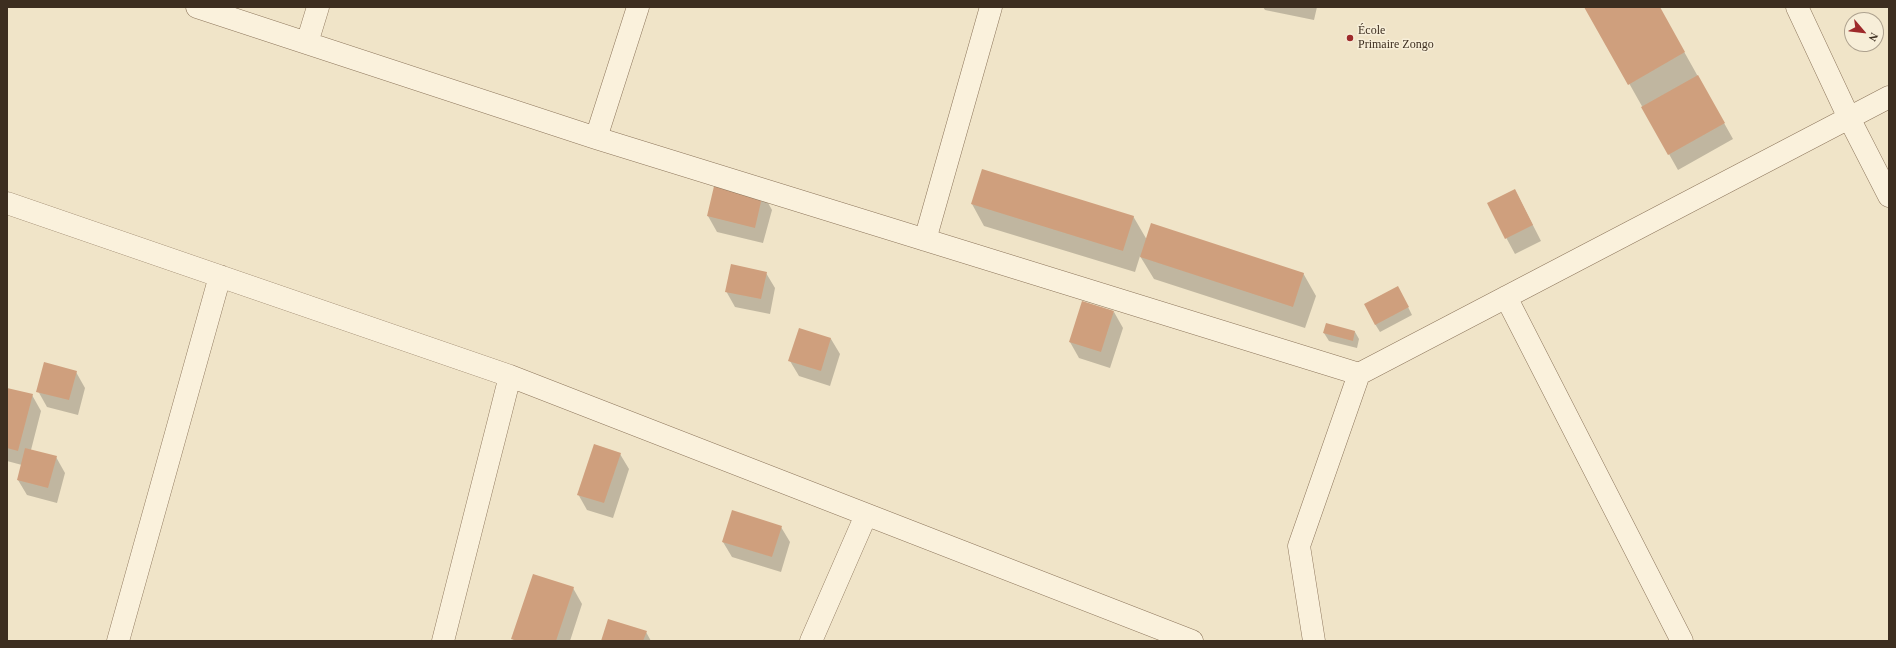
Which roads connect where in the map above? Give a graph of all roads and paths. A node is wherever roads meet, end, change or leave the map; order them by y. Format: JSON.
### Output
{"nodes":[{"id":1,"x":197,"y":7,"type":"edge"},
{"id":2,"x":318,"y":7,"type":"edge"},
{"id":3,"x":638,"y":7,"type":"edge"},
{"id":4,"x":991,"y":7,"type":"edge"},
{"id":5,"x":1797,"y":7,"type":"edge"},
{"id":6,"x":307,"y":43,"type":"junction"},
{"id":7,"x":1889,"y":97,"type":"edge"},
{"id":8,"x":1849,"y":118,"type":"junction"},
{"id":9,"x":596,"y":138,"type":"junction"},
{"id":10,"x":1889,"y":196,"type":"edge"},
{"id":11,"x":7,"y":203,"type":"edge"},
{"id":12,"x":925,"y":240,"type":"junction"},
{"id":13,"x":220,"y":276,"type":"junction"},
{"id":14,"x":1506,"y":297,"type":"junction"},
{"id":15,"x":1359,"y":374,"type":"junction"},
{"id":16,"x":510,"y":376,"type":"junction"},
{"id":17,"x":866,"y":515,"type":"junction"},
{"id":18,"x":118,"y":641,"type":"edge"},
{"id":19,"x":443,"y":641,"type":"edge"},
{"id":20,"x":811,"y":641,"type":"edge"},
{"id":21,"x":1192,"y":641,"type":"edge"},
{"id":22,"x":1314,"y":641,"type":"edge"},
{"id":23,"x":1682,"y":641,"type":"edge"}],
"edges":[{"from":1,"to":6,"type":"street"},
{"from":2,"to":6,"type":"street"},
{"from":3,"to":9,"type":"street"},
{"from":4,"to":12,"type":"street"},
{"from":5,"to":8,"type":"street"},
{"from":6,"to":9,"type":"street"},
{"from":7,"to":8,"type":"street"},
{"from":8,"to":10,"type":"street"},
{"from":8,"to":14,"type":"street"},
{"from":9,"to":12,"type":"street"},
{"from":11,"to":13,"type":"street"},
{"from":12,"to":15,"type":"street"},
{"from":13,"to":16,"type":"street"},
{"from":13,"to":18,"type":"street"},
{"from":14,"to":15,"type":"street"},
{"from":14,"to":23,"type":"street"},
{"from":15,"to":22,"type":"street"},
{"from":16,"to":17,"type":"street"},
{"from":16,"to":19,"type":"street"},
{"from":17,"to":20,"type":"street"},
{"from":17,"to":21,"type":"street"}]}
